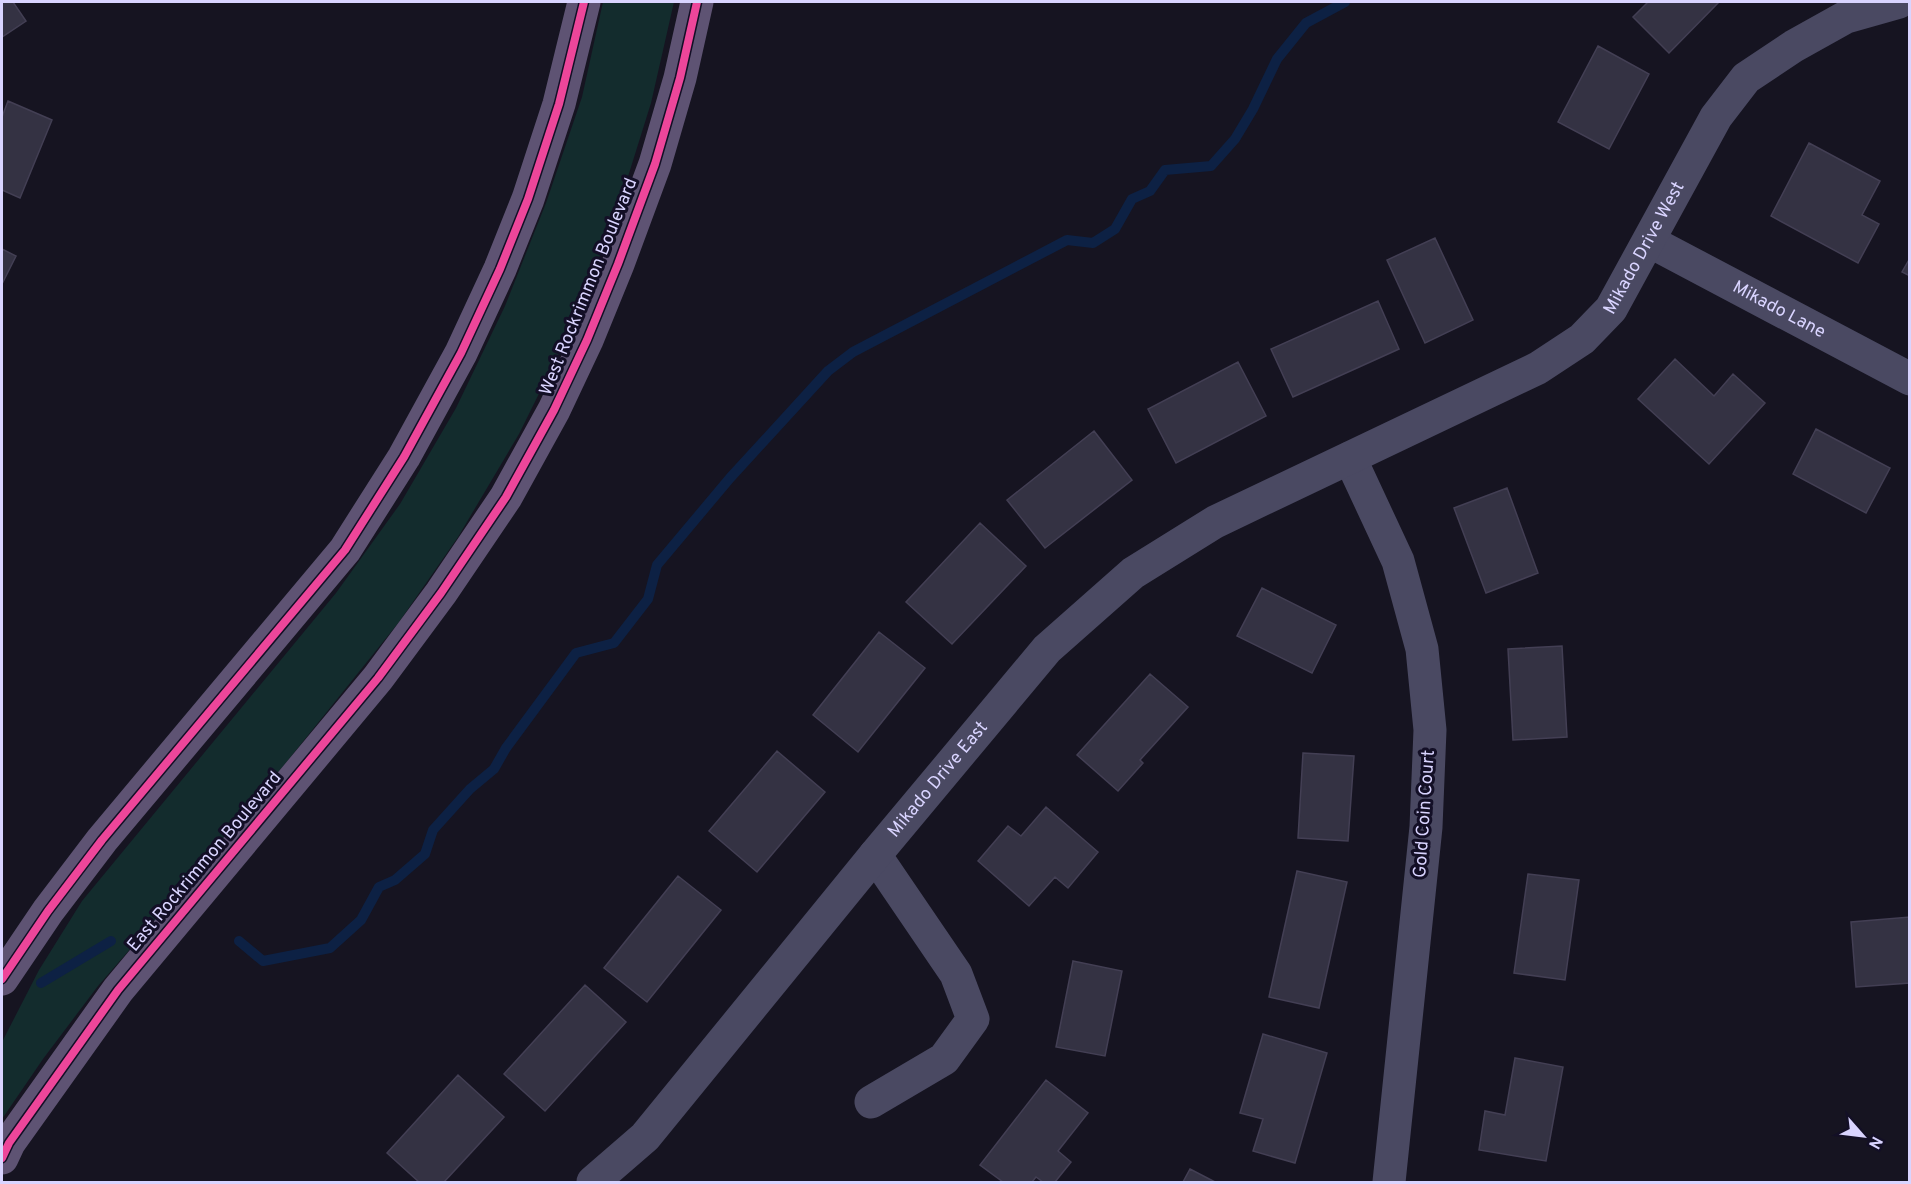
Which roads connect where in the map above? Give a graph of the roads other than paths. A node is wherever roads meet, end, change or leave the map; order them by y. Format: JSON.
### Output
{"nodes":[{"id":1,"x":584,"y":2,"type":"edge"},
{"id":2,"x":697,"y":2,"type":"edge"},
{"id":3,"x":1899,"y":2,"type":"edge"},
{"id":4,"x":1649,"y":241,"type":"junction"},
{"id":5,"x":1910,"y":379,"type":"edge"},
{"id":6,"x":1350,"y":458,"type":"junction"},
{"id":7,"x":441,"y":592,"type":"joint"},
{"id":8,"x":875,"y":855,"type":"junction"},
{"id":9,"x":2,"y":979,"type":"edge"},
{"id":10,"x":871,"y":1102,"type":"dead end"},
{"id":11,"x":2,"y":1158,"type":"edge"},
{"id":12,"x":593,"y":1182,"type":"edge"},
{"id":13,"x":1389,"y":1182,"type":"edge"}],
"edges":[{"from":1,"to":9,"type":"main road"},
{"from":2,"to":7,"type":"main road","name":"West Rockrimmon Boulevard"},
{"from":3,"to":4,"type":"street","name":"Mikado Drive West"},
{"from":4,"to":5,"type":"street","name":"Mikado Lane"},
{"from":4,"to":6,"type":"street","name":"Mikado Drive West"},
{"from":6,"to":8,"type":"street","name":"Mikado Drive East"},
{"from":6,"to":13,"type":"street","name":"Gold Coin Court"},
{"from":7,"to":11,"type":"main road","name":"East Rockrimmon Boulevard"},
{"from":8,"to":10,"type":"street"},
{"from":8,"to":12,"type":"street","name":"Mikado Drive East"}]}
